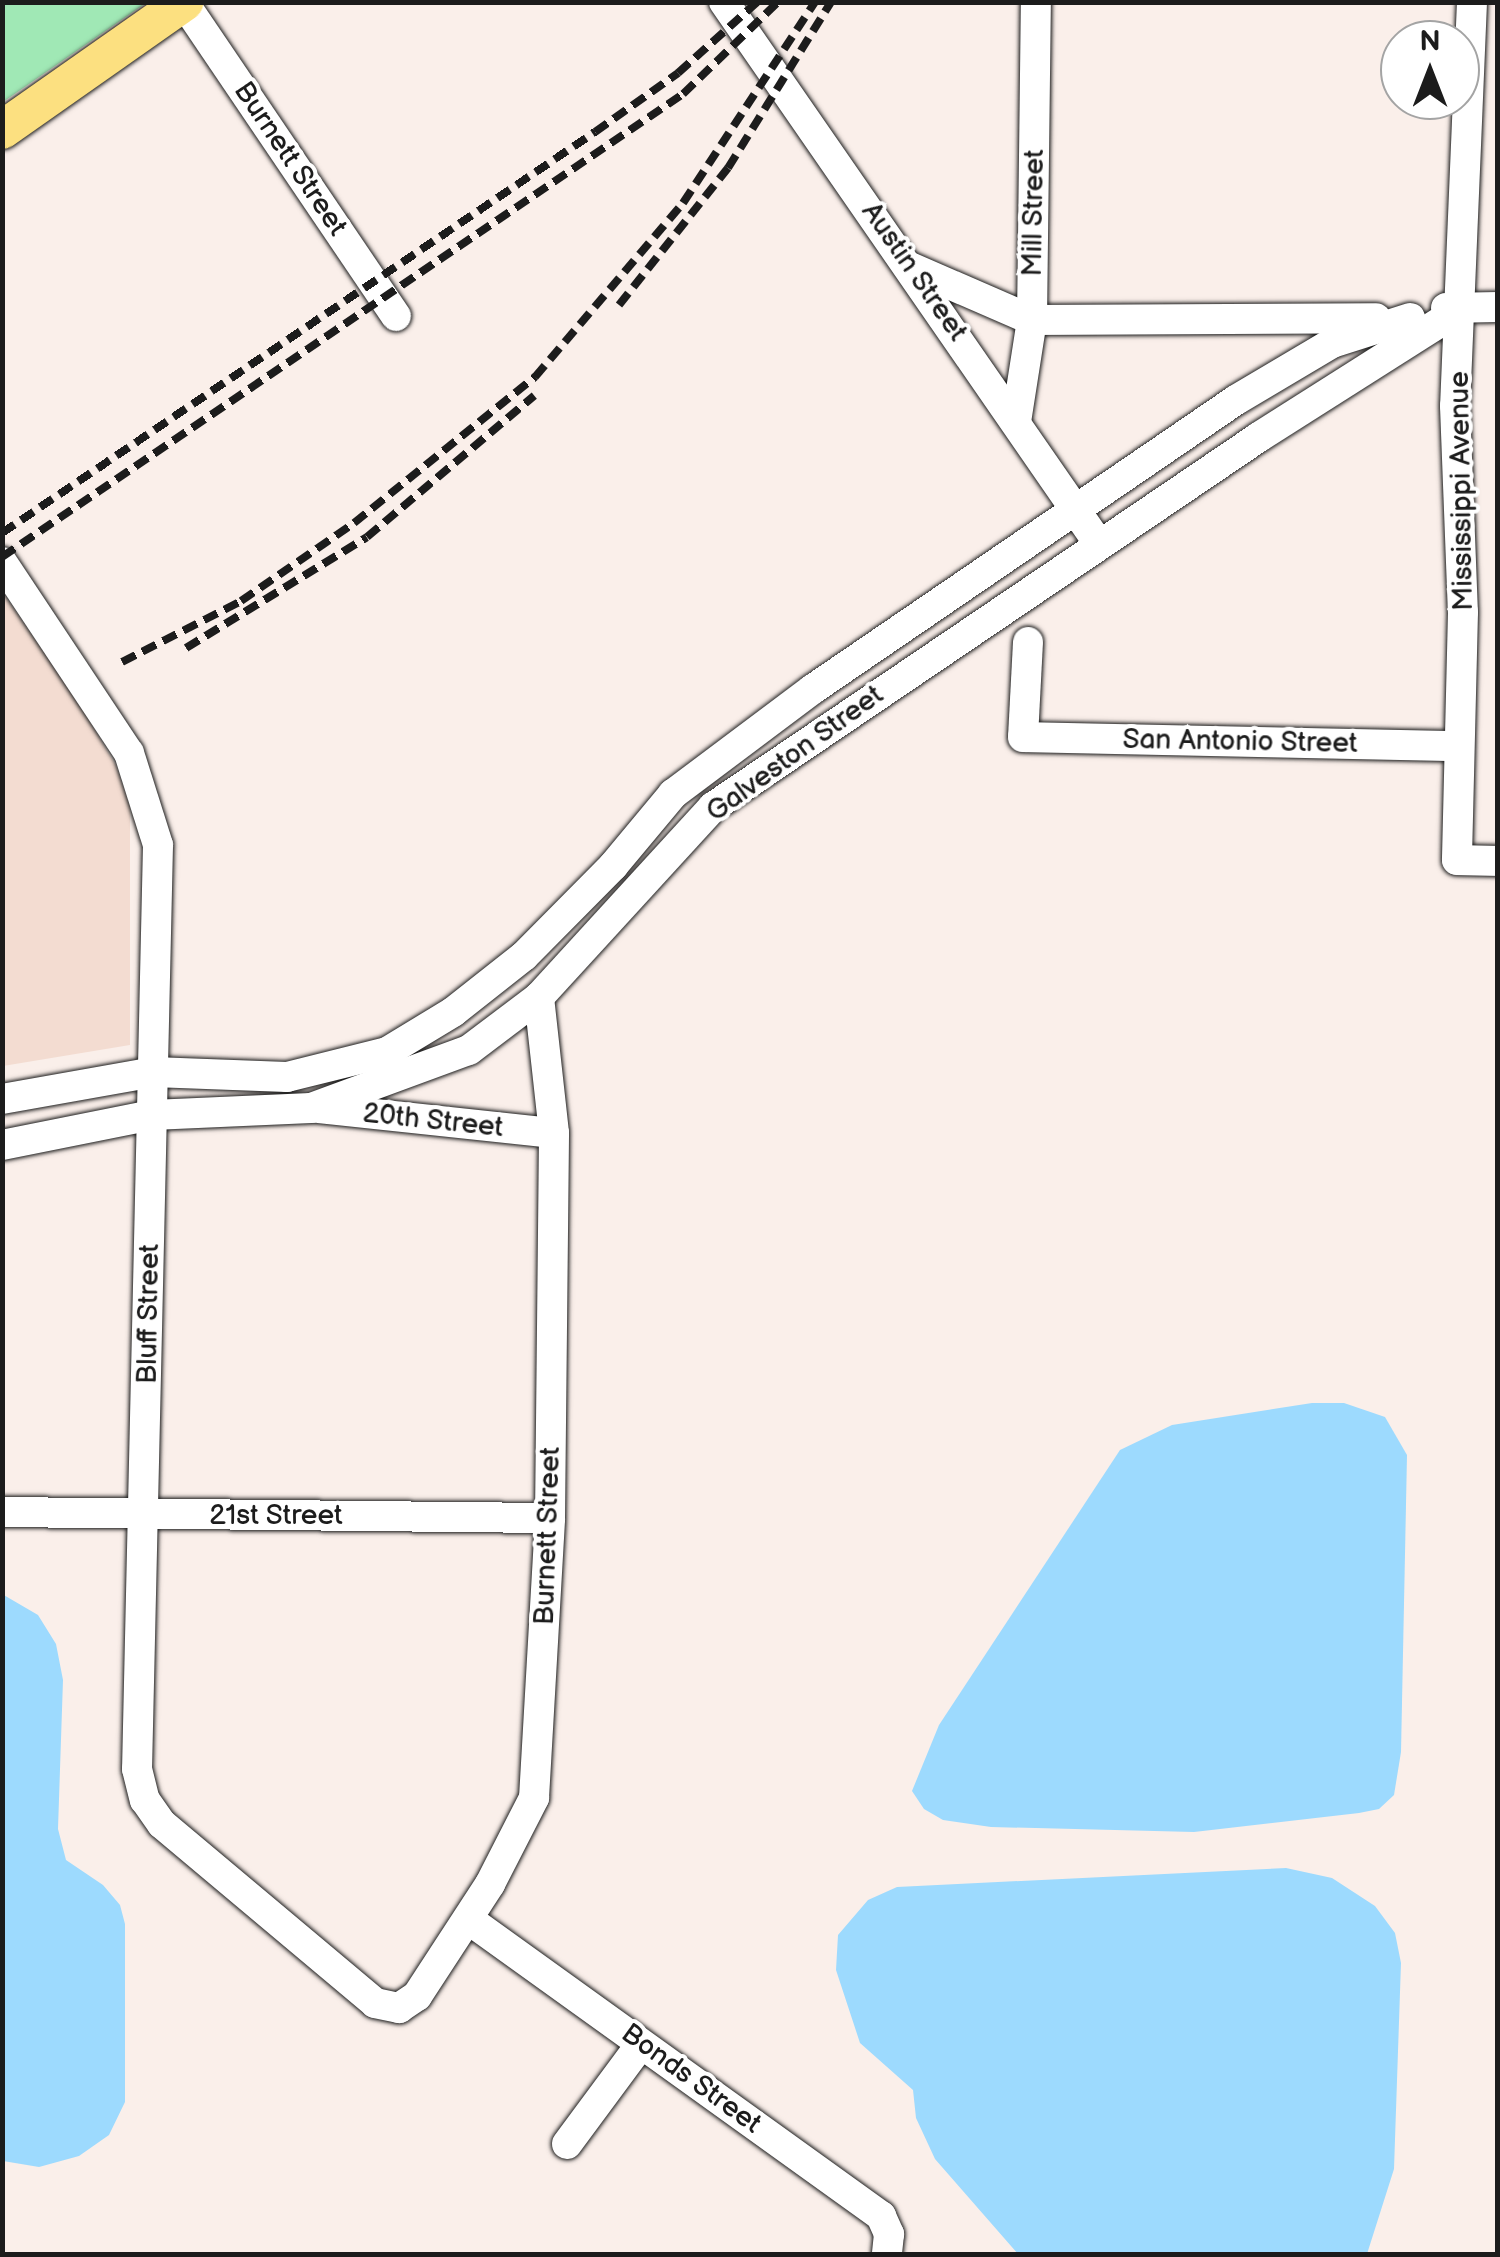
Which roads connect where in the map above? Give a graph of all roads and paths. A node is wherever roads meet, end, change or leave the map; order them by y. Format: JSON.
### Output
{"nodes":[{"id":1,"x":184,"y":2,"type":"edge"},
{"id":2,"x":724,"y":2,"type":"edge"},
{"id":3,"x":1036,"y":2,"type":"edge"},
{"id":4,"x":1472,"y":2,"type":"edge"},
{"id":5,"x":2,"y":130,"type":"edge"},
{"id":6,"x":910,"y":267,"type":"junction"},
{"id":7,"x":1498,"y":306,"type":"edge"},
{"id":8,"x":1462,"y":308,"type":"junction"},
{"id":9,"x":396,"y":316,"type":"dead end"},
{"id":10,"x":1410,"y":318,"type":"junction"},
{"id":11,"x":1032,"y":320,"type":"junction"},
{"id":12,"x":1016,"y":422,"type":"junction"},
{"id":13,"x":1072,"y":508,"type":"junction"},
{"id":14,"x":1098,"y":544,"type":"junction"},
{"id":15,"x":2,"y":562,"type":"edge"},
{"id":16,"x":1028,"y":642,"type":"dead end"},
{"id":17,"x":1456,"y":746,"type":"junction"},
{"id":18,"x":1498,"y":861,"type":"edge"},
{"id":19,"x":539,"y":997,"type":"junction"},
{"id":20,"x":153,"y":1072,"type":"junction"},
{"id":21,"x":2,"y":1099,"type":"edge"},
{"id":22,"x":311,"y":1108,"type":"junction"},
{"id":23,"x":152,"y":1116,"type":"junction"},
{"id":24,"x":554,"y":1134,"type":"junction"},
{"id":25,"x":2,"y":1145,"type":"edge"},
{"id":26,"x":2,"y":1512,"type":"edge"},
{"id":27,"x":145,"y":1515,"type":"junction"},
{"id":28,"x":550,"y":1518,"type":"junction"},
{"id":29,"x":468,"y":1919,"type":"junction"},
{"id":30,"x":375,"y":2003,"type":"joint"},
{"id":31,"x":641,"y":2044,"type":"junction"},
{"id":32,"x":567,"y":2144,"type":"dead end"},
{"id":33,"x":887,"y":2254,"type":"edge"}],
"edges":[{"from":1,"to":5,"type":"main road"},
{"from":1,"to":9,"type":"street","name":"Burnett Street"},
{"from":2,"to":6,"type":"street","name":"Austin Street"},
{"from":3,"to":11,"type":"street","name":"Mill Street"},
{"from":4,"to":8,"type":"street","name":"Mississippi Avenue"},
{"from":6,"to":11,"type":"street","name":"Galveston Street"},
{"from":6,"to":12,"type":"street","name":"Austin Street"},
{"from":7,"to":8,"type":"street","name":"Galveston Street"},
{"from":8,"to":10,"type":"street","name":"Galveston Street"},
{"from":8,"to":14,"type":"street","name":"Galveston Street"},
{"from":8,"to":17,"type":"street","name":"Mississippi Avenue"},
{"from":10,"to":11,"type":"street","name":"Galveston Street"},
{"from":10,"to":13,"type":"street","name":"Galveston Street"},
{"from":11,"to":12,"type":"street","name":"Mill Street"},
{"from":12,"to":13,"type":"street","name":"Austin Street"},
{"from":13,"to":14,"type":"street","name":"Austin Street"},
{"from":13,"to":20,"type":"street","name":"Galveston Street"},
{"from":14,"to":19,"type":"street","name":"Galveston Street"},
{"from":15,"to":20,"type":"street","name":"Bluff Street"},
{"from":16,"to":17,"type":"street","name":"San Antonio Street"},
{"from":17,"to":18,"type":"street","name":"Mississippi Avenue"},
{"from":19,"to":22,"type":"street","name":"Galveston Street"},
{"from":19,"to":24,"type":"street","name":"Burnett Street"},
{"from":20,"to":21,"type":"street","name":"Galveston Street"},
{"from":20,"to":23,"type":"street","name":"Bluff Street"},
{"from":22,"to":23,"type":"street","name":"Galveston Street"},
{"from":22,"to":24,"type":"street","name":"20th Street"},
{"from":23,"to":25,"type":"street","name":"Galveston Street"},
{"from":23,"to":27,"type":"street","name":"Bluff Street"},
{"from":24,"to":28,"type":"street","name":"Burnett Street"},
{"from":26,"to":27,"type":"street","name":"21st Street"},
{"from":27,"to":28,"type":"street","name":"21st Street"},
{"from":27,"to":30,"type":"street","name":"Bluff Street"},
{"from":28,"to":29,"type":"street","name":"Burnett Street"},
{"from":29,"to":30,"type":"street","name":"Burnett Street"},
{"from":29,"to":31,"type":"street","name":"Bonds Street"},
{"from":31,"to":32,"type":"street"},
{"from":31,"to":33,"type":"street","name":"Bonds Street"}]}
